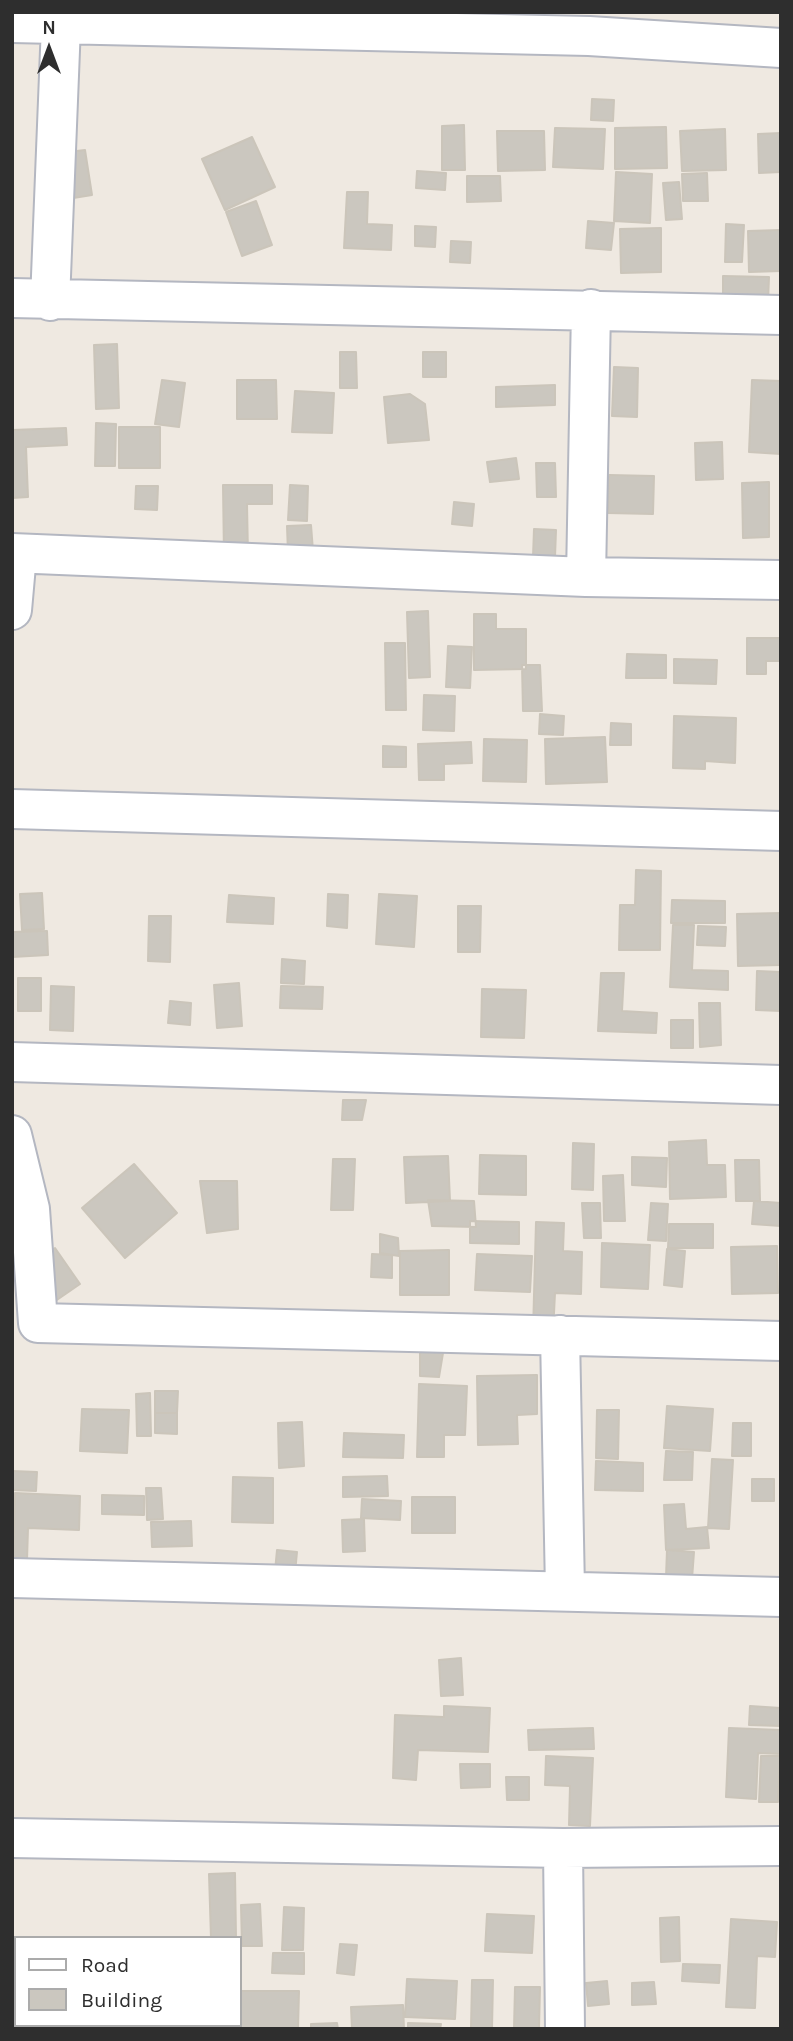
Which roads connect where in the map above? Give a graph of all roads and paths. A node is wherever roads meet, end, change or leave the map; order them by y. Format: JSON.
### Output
{"nodes":[{"id":1,"x":12,"y":23,"type":"edge"},
{"id":2,"x":61,"y":24,"type":"junction"},
{"id":3,"x":589,"y":24,"type":"edge"},
{"id":4,"x":781,"y":48,"type":"edge"},
{"id":5,"x":12,"y":299,"type":"edge"},
{"id":6,"x":50,"y":301,"type":"junction"},
{"id":7,"x":591,"y":309,"type":"junction"},
{"id":8,"x":781,"y":315,"type":"edge"},
{"id":9,"x":15,"y":553,"type":"edge"},
{"id":10,"x":586,"y":577,"type":"junction"},
{"id":11,"x":781,"y":580,"type":"edge"},
{"id":12,"x":12,"y":610,"type":"edge"},
{"id":13,"x":12,"y":809,"type":"edge"},
{"id":14,"x":781,"y":831,"type":"edge"},
{"id":15,"x":12,"y":1062,"type":"edge"},
{"id":16,"x":781,"y":1085,"type":"edge"},
{"id":17,"x":12,"y":1135,"type":"edge"},
{"id":18,"x":560,"y":1335,"type":"junction"},
{"id":19,"x":781,"y":1341,"type":"edge"},
{"id":20,"x":12,"y":1578,"type":"edge"},
{"id":21,"x":565,"y":1590,"type":"junction"},
{"id":22,"x":781,"y":1597,"type":"edge"},
{"id":23,"x":12,"y":1838,"type":"edge"},
{"id":24,"x":781,"y":1846,"type":"edge"},
{"id":25,"x":563,"y":1849,"type":"junction"},
{"id":26,"x":565,"y":2029,"type":"edge"}],
"edges":[{"from":1,"to":2,"type":"street"},
{"from":2,"to":3,"type":"street"},
{"from":2,"to":6,"type":"street"},
{"from":3,"to":4,"type":"street"},
{"from":5,"to":6,"type":"street"},
{"from":6,"to":7,"type":"street"},
{"from":7,"to":8,"type":"street"},
{"from":7,"to":10,"type":"street"},
{"from":9,"to":10,"type":"street"},
{"from":9,"to":12,"type":"street"},
{"from":10,"to":11,"type":"street"},
{"from":13,"to":14,"type":"street"},
{"from":15,"to":16,"type":"street"},
{"from":17,"to":18,"type":"street"},
{"from":18,"to":19,"type":"street"},
{"from":18,"to":21,"type":"street"},
{"from":20,"to":21,"type":"street"},
{"from":21,"to":22,"type":"street"},
{"from":23,"to":25,"type":"street"},
{"from":24,"to":25,"type":"street"},
{"from":25,"to":26,"type":"street"}]}
